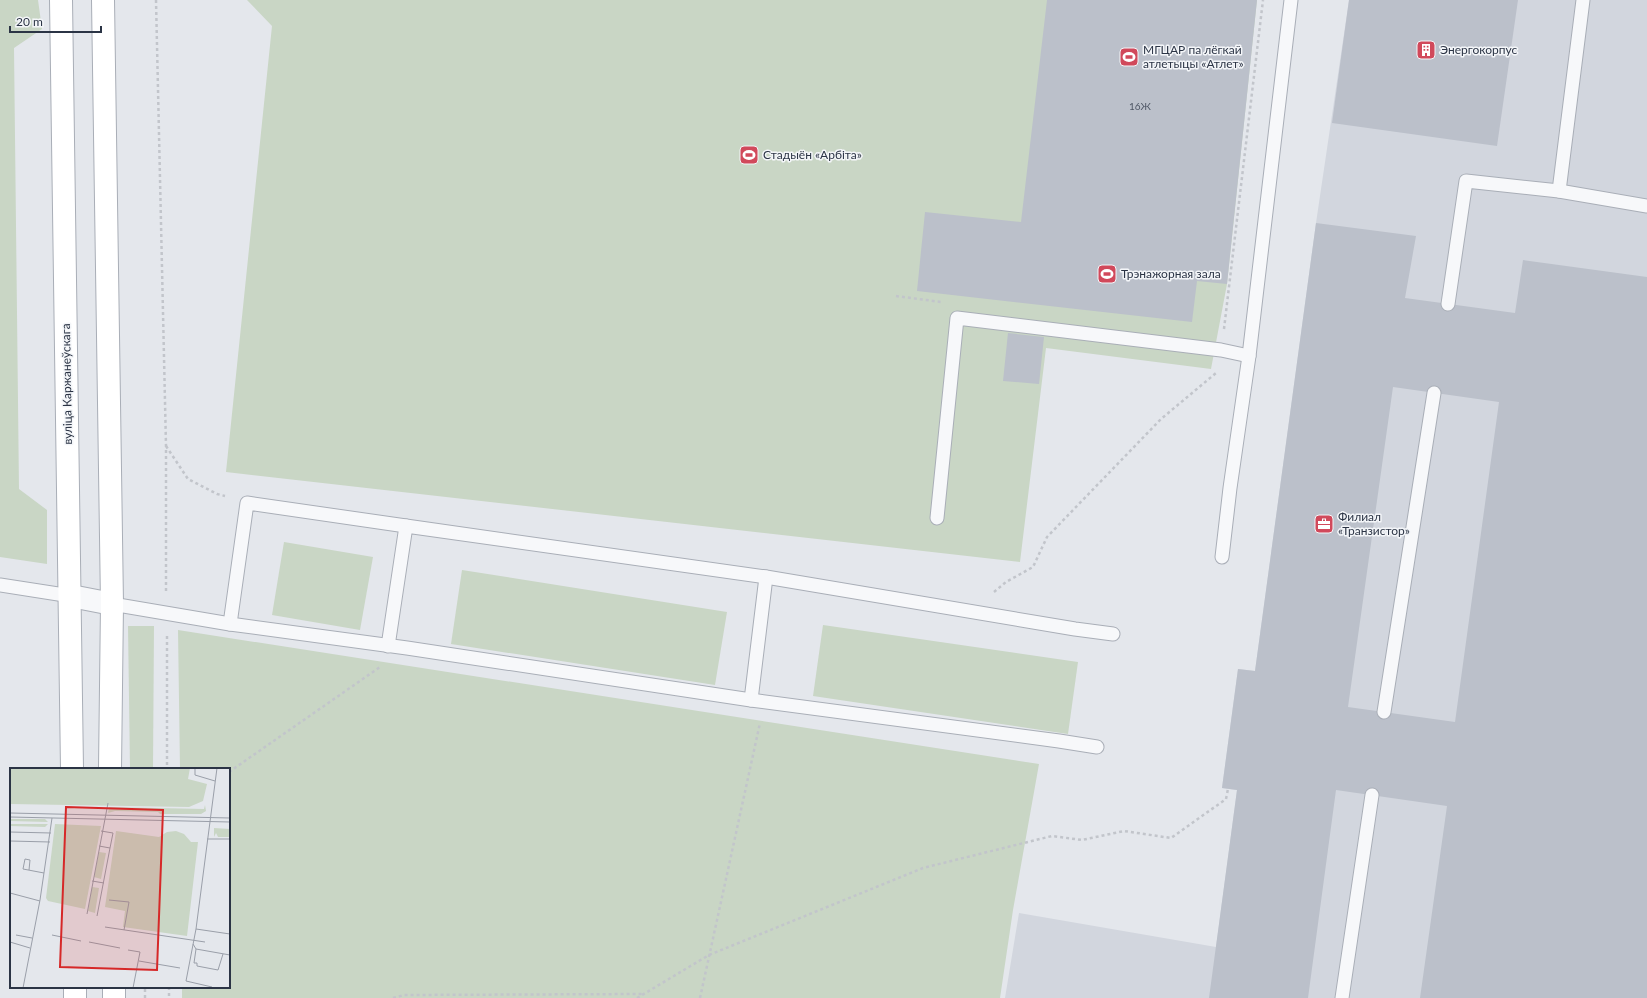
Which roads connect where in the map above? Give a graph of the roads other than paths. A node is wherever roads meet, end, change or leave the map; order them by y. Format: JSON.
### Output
{"nodes":[{"id":1,"x":61,"y":0,"type":"edge"},
{"id":2,"x":103,"y":0,"type":"edge"},
{"id":3,"x":1291,"y":0,"type":"edge"},
{"id":4,"x":1583,"y":0,"type":"edge"},
{"id":5,"x":1558,"y":191,"type":"junction"},
{"id":6,"x":1647,"y":206,"type":"edge"},
{"id":7,"x":1448,"y":304,"type":"dead end"},
{"id":8,"x":1249,"y":356,"type":"junction"},
{"id":9,"x":1434,"y":393,"type":"dead end"},
{"id":10,"x":938,"y":518,"type":"dead end"},
{"id":11,"x":406,"y":526,"type":"junction"},
{"id":12,"x":1222,"y":557,"type":"dead end"},
{"id":13,"x":766,"y":577,"type":"junction"},
{"id":14,"x":0,"y":585,"type":"edge"},
{"id":15,"x":71,"y":596,"type":"junction"},
{"id":16,"x":112,"y":604,"type":"junction"},
{"id":17,"x":230,"y":624,"type":"junction"},
{"id":18,"x":1113,"y":634,"type":"dead end"},
{"id":19,"x":388,"y":646,"type":"junction"},
{"id":20,"x":751,"y":700,"type":"junction"},
{"id":21,"x":1384,"y":712,"type":"dead end"},
{"id":22,"x":1096,"y":747,"type":"dead end"},
{"id":23,"x":72,"y":768,"type":"edge"},
{"id":24,"x":110,"y":768,"type":"edge"},
{"id":25,"x":1372,"y":795,"type":"dead end"},
{"id":26,"x":1342,"y":998,"type":"edge"}],
"edges":[{"from":1,"to":15,"type":"main road","name":"вуліца Каржанеўскага"},
{"from":2,"to":16,"type":"main road"},
{"from":3,"to":8,"type":"lane"},
{"from":4,"to":5,"type":"lane"},
{"from":5,"to":6,"type":"lane"},
{"from":5,"to":7,"type":"lane"},
{"from":8,"to":10,"type":"lane"},
{"from":8,"to":12,"type":"lane"},
{"from":9,"to":21,"type":"lane"},
{"from":11,"to":13,"type":"lane"},
{"from":11,"to":17,"type":"lane"},
{"from":11,"to":19,"type":"lane"},
{"from":13,"to":18,"type":"lane"},
{"from":13,"to":20,"type":"lane"},
{"from":14,"to":15,"type":"lane"},
{"from":15,"to":16,"type":"street"},
{"from":15,"to":23,"type":"main road","name":"вуліца Каржанеўскага"},
{"from":16,"to":17,"type":"lane"},
{"from":16,"to":24,"type":"main road"},
{"from":17,"to":19,"type":"lane"},
{"from":19,"to":20,"type":"lane"},
{"from":20,"to":22,"type":"lane"},
{"from":25,"to":26,"type":"lane"}]}
